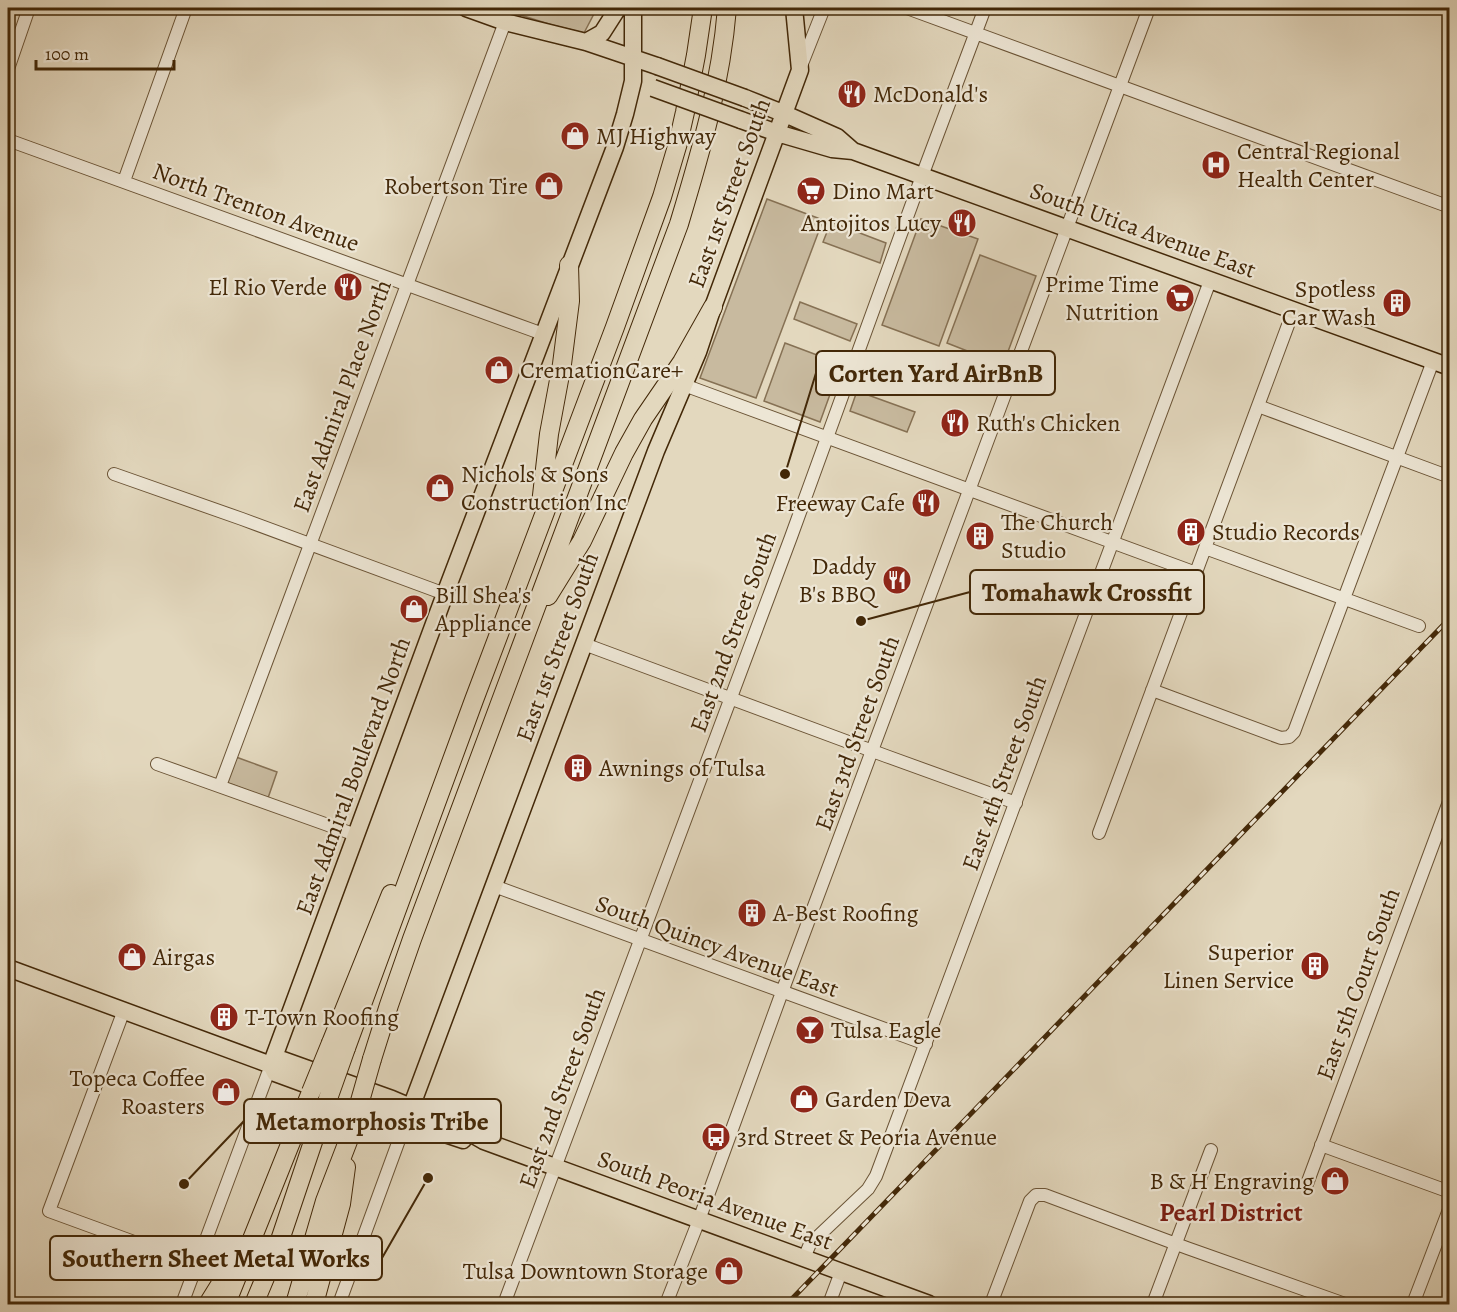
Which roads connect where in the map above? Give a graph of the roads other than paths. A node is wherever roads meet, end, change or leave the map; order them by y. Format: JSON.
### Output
{"nodes":[{"id":1,"x":29,"y":8,"type":"edge"},
{"id":2,"x":186,"y":8,"type":"edge"},
{"id":3,"x":466,"y":8,"type":"edge"},
{"id":4,"x":618,"y":8,"type":"edge"},
{"id":5,"x":633,"y":8,"type":"edge"},
{"id":6,"x":703,"y":8,"type":"edge"},
{"id":7,"x":727,"y":8,"type":"edge"},
{"id":8,"x":794,"y":8,"type":"edge"},
{"id":9,"x":824,"y":8,"type":"edge"},
{"id":10,"x":907,"y":8,"type":"edge"},
{"id":11,"x":985,"y":8,"type":"edge"},
{"id":12,"x":1149,"y":8,"type":"edge"},
{"id":13,"x":505,"y":22,"type":"junction"},
{"id":14,"x":976,"y":32,"type":"junction"},
{"id":15,"x":586,"y":42,"type":"junction"},
{"id":16,"x":633,"y":57,"type":"junction"},
{"id":17,"x":8,"y":69,"type":"edge"},
{"id":18,"x":800,"y":70,"type":"junction"},
{"id":19,"x":633,"y":81,"type":"junction"},
{"id":20,"x":1120,"y":85,"type":"junction"},
{"id":21,"x":785,"y":114,"type":"junction"},
{"id":22,"x":777,"y":133,"type":"junction"},
{"id":23,"x":8,"y":140,"type":"edge"},
{"id":24,"x":853,"y":151,"type":"junction"},
{"id":25,"x":922,"y":176,"type":"junction"},
{"id":26,"x":124,"y":181,"type":"junction"},
{"id":27,"x":1449,"y":207,"type":"edge"},
{"id":28,"x":1066,"y":228,"type":"junction"},
{"id":29,"x":569,"y":265,"type":"junction"},
{"id":30,"x":1210,"y":280,"type":"junction"},
{"id":31,"x":406,"y":284,"type":"junction"},
{"id":32,"x":713,"y":307,"type":"junction"},
{"id":33,"x":1294,"y":309,"type":"junction"},
{"id":34,"x":543,"y":334,"type":"junction"},
{"id":35,"x":1432,"y":360,"type":"junction"},
{"id":36,"x":1449,"y":367,"type":"edge"},
{"id":37,"x":684,"y":385,"type":"junction"},
{"id":38,"x":1258,"y":406,"type":"junction"},
{"id":39,"x":827,"y":438,"type":"junction"},
{"id":40,"x":1397,"y":458,"type":"junction"},
{"id":41,"x":114,"y":474,"type":"dead end"},
{"id":42,"x":1449,"y":477,"type":"edge"},
{"id":43,"x":970,"y":490,"type":"junction"},
{"id":44,"x":537,"y":535,"type":"junction"},
{"id":45,"x":1112,"y":543,"type":"junction"},
{"id":46,"x":309,"y":544,"type":"junction"},
{"id":47,"x":1205,"y":548,"type":"junction"},
{"id":48,"x":1196,"y":573,"type":"junction"},
{"id":49,"x":445,"y":594,"type":"junction"},
{"id":50,"x":1344,"y":599,"type":"junction"},
{"id":51,"x":1419,"y":626,"type":"dead end"},
{"id":52,"x":528,"y":628,"type":"junction"},
{"id":53,"x":584,"y":644,"type":"junction"},
{"id":54,"x":1152,"y":690,"type":"junction"},
{"id":55,"x":731,"y":698,"type":"junction"},
{"id":56,"x":872,"y":751,"type":"junction"},
{"id":57,"x":157,"y":764,"type":"dead end"},
{"id":58,"x":220,"y":786,"type":"junction"},
{"id":59,"x":1449,"y":799,"type":"edge"},
{"id":60,"x":1016,"y":802,"type":"junction"},
{"id":61,"x":1099,"y":833,"type":"dead end"},
{"id":62,"x":356,"y":835,"type":"junction"},
{"id":63,"x":494,"y":886,"type":"junction"},
{"id":64,"x":640,"y":940,"type":"junction"},
{"id":65,"x":8,"y":968,"type":"edge"},
{"id":66,"x":782,"y":992,"type":"junction"},
{"id":67,"x":124,"y":1010,"type":"junction"},
{"id":68,"x":926,"y":1044,"type":"junction"},
{"id":69,"x":339,"y":1046,"type":"junction"},
{"id":70,"x":271,"y":1065,"type":"junction"},
{"id":71,"x":408,"y":1114,"type":"junction"},
{"id":72,"x":350,"y":1136,"type":"junction"},
{"id":73,"x":1321,"y":1145,"type":"junction"},
{"id":74,"x":1211,"y":1150,"type":"dead end"},
{"id":75,"x":555,"y":1167,"type":"junction"},
{"id":76,"x":1307,"y":1184,"type":"dead end"},
{"id":77,"x":1449,"y":1192,"type":"edge"},
{"id":78,"x":1449,"y":1207,"type":"edge"},
{"id":79,"x":262,"y":1216,"type":"junction"},
{"id":80,"x":699,"y":1220,"type":"junction"},
{"id":81,"x":1176,"y":1244,"type":"junction"},
{"id":82,"x":277,"y":1249,"type":"junction"},
{"id":83,"x":804,"y":1258,"type":"junction"},
{"id":84,"x":196,"y":1265,"type":"junction"},
{"id":85,"x":841,"y":1272,"type":"junction"},
{"id":86,"x":669,"y":1303,"type":"edge"},
{"id":87,"x":182,"y":1305,"type":"edge"},
{"id":88,"x":208,"y":1305,"type":"edge"},
{"id":89,"x":226,"y":1305,"type":"edge"},
{"id":90,"x":254,"y":1305,"type":"edge"},
{"id":91,"x":261,"y":1305,"type":"edge"},
{"id":92,"x":295,"y":1305,"type":"edge"},
{"id":93,"x":314,"y":1305,"type":"edge"},
{"id":94,"x":339,"y":1305,"type":"edge"},
{"id":95,"x":504,"y":1305,"type":"edge"},
{"id":96,"x":829,"y":1305,"type":"edge"},
{"id":97,"x":929,"y":1305,"type":"edge"},
{"id":98,"x":991,"y":1305,"type":"edge"},
{"id":99,"x":1154,"y":1305,"type":"edge"},
{"id":100,"x":1345,"y":1305,"type":"edge"},
{"id":101,"x":1413,"y":1305,"type":"edge"}],
"edges":[{"from":1,"to":17,"type":"street"},
{"from":2,"to":26,"type":"street"},
{"from":3,"to":13,"type":"main road","name":"South Utica Avenue East"},
{"from":4,"to":15,"type":"main road"},
{"from":5,"to":16,"type":"main road","name":"East Admiral Boulevard North"},
{"from":6,"to":44,"type":"highway"},
{"from":7,"to":52,"type":"highway"},
{"from":8,"to":18,"type":"main road"},
{"from":9,"to":18,"type":"street","name":"East 1st Street South"},
{"from":10,"to":14,"type":"street"},
{"from":11,"to":14,"type":"street","name":"East 2nd Street South"},
{"from":12,"to":20,"type":"street","name":"East 3rd Street South"},
{"from":13,"to":15,"type":"main road","name":"South Utica Avenue East"},
{"from":13,"to":31,"type":"street","name":"East Admiral Place North"},
{"from":14,"to":20,"type":"street"},
{"from":14,"to":25,"type":"street","name":"East 2nd Street South"},
{"from":15,"to":16,"type":"main road","name":"South Utica Avenue East"},
{"from":16,"to":19,"type":"main road","name":"East Admiral Boulevard North"},
{"from":16,"to":21,"type":"main road","name":"South Utica Avenue East","bridge":true},
{"from":18,"to":21,"type":"main road","name":"East 1st Street South"},
{"from":19,"to":22,"type":"main road","name":"South Utica Avenue East","bridge":true},
{"from":19,"to":29,"type":"main road","name":"East Admiral Boulevard North"},
{"from":20,"to":27,"type":"street"},
{"from":20,"to":28,"type":"street","name":"East 3rd Street South"},
{"from":21,"to":22,"type":"main road","name":"East 1st Street South"},
{"from":21,"to":24,"type":"main road","name":"South Utica Avenue East"},
{"from":22,"to":24,"type":"main road","name":"South Utica Avenue East"},
{"from":22,"to":32,"type":"main road","name":"East 1st Street South"},
{"from":23,"to":26,"type":"street","name":"North Trenton Avenue"},
{"from":24,"to":25,"type":"main road","name":"South Utica Avenue East"},
{"from":25,"to":28,"type":"main road","name":"South Utica Avenue East"},
{"from":25,"to":39,"type":"street","name":"East 2nd Street South"},
{"from":26,"to":31,"type":"street","name":"North Trenton Avenue"},
{"from":28,"to":30,"type":"main road","name":"South Utica Avenue East"},
{"from":28,"to":43,"type":"street","name":"East 3rd Street South"},
{"from":29,"to":34,"type":"main road","name":"East Admiral Boulevard North"},
{"from":29,"to":44,"type":"highway"},
{"from":30,"to":33,"type":"main road","name":"South Utica Avenue East"},
{"from":30,"to":45,"type":"street","name":"East 4th Street South"},
{"from":31,"to":34,"type":"street","name":"North Trenton Avenue"},
{"from":31,"to":46,"type":"street","name":"East Admiral Place North"},
{"from":32,"to":37,"type":"main road","name":"East 1st Street South"},
{"from":32,"to":52,"type":"highway"},
{"from":33,"to":35,"type":"main road","name":"South Utica Avenue East"},
{"from":33,"to":38,"type":"street"},
{"from":34,"to":49,"type":"main road","name":"East Admiral Boulevard North"},
{"from":35,"to":36,"type":"main road","name":"South Utica Avenue East"},
{"from":35,"to":40,"type":"street"},
{"from":37,"to":39,"type":"street"},
{"from":37,"to":53,"type":"main road","name":"East 1st Street South"},
{"from":38,"to":40,"type":"street"},
{"from":38,"to":47,"type":"street"},
{"from":39,"to":43,"type":"street"},
{"from":39,"to":55,"type":"street","name":"East 2nd Street South"},
{"from":40,"to":42,"type":"street"},
{"from":40,"to":50,"type":"street"},
{"from":41,"to":46,"type":"street"},
{"from":43,"to":45,"type":"street"},
{"from":43,"to":56,"type":"street","name":"East 3rd Street South"},
{"from":44,"to":69,"type":"highway"},
{"from":45,"to":48,"type":"street"},
{"from":45,"to":60,"type":"street","name":"East 4th Street South"},
{"from":46,"to":49,"type":"street"},
{"from":46,"to":58,"type":"street","name":"East Admiral Place North"},
{"from":47,"to":48,"type":"street"},
{"from":47,"to":50,"type":"street"},
{"from":48,"to":54,"type":"street"},
{"from":49,"to":62,"type":"main road","name":"East Admiral Boulevard North"},
{"from":50,"to":51,"type":"street"},
{"from":50,"to":54,"type":"street"},
{"from":52,"to":72,"type":"highway","bridge":true},
{"from":53,"to":55,"type":"street"},
{"from":53,"to":63,"type":"main road","name":"East 1st Street South"},
{"from":54,"to":61,"type":"street"},
{"from":55,"to":56,"type":"street"},
{"from":55,"to":64,"type":"street","name":"East 2nd Street South"},
{"from":56,"to":60,"type":"street"},
{"from":56,"to":66,"type":"street","name":"East 3rd Street South"},
{"from":57,"to":58,"type":"street"},
{"from":58,"to":62,"type":"street"},
{"from":59,"to":73,"type":"street","name":"East 5th Court South"},
{"from":60,"to":68,"type":"street","name":"East 4th Street South"},
{"from":62,"to":70,"type":"main road","name":"East Admiral Boulevard North"},
{"from":63,"to":64,"type":"street","name":"South Quincy Avenue East"},
{"from":63,"to":71,"type":"main road","name":"East 1st Street South"},
{"from":64,"to":66,"type":"street","name":"South Quincy Avenue East"},
{"from":64,"to":75,"type":"street","name":"East 2nd Street South"},
{"from":65,"to":67,"type":"main road","name":"South Peoria Avenue East"},
{"from":66,"to":68,"type":"street","name":"South Quincy Avenue East"},
{"from":66,"to":80,"type":"street","name":"East 3rd Street South"},
{"from":67,"to":70,"type":"main road","name":"South Peoria Avenue East"},
{"from":67,"to":84,"type":"street"},
{"from":68,"to":83,"type":"street","name":"East 4th Street South"},
{"from":69,"to":79,"type":"highway","bridge":true},
{"from":69,"to":82,"type":"highway","bridge":true},
{"from":70,"to":71,"type":"main road","name":"South Peoria Avenue East"},
{"from":70,"to":84,"type":"street","name":"East Admiral Boulevard North"},
{"from":71,"to":75,"type":"main road","name":"South Peoria Avenue East"},
{"from":71,"to":94,"type":"street","name":"East 1st Street South"},
{"from":72,"to":92,"type":"highway"},
{"from":72,"to":93,"type":"highway"},
{"from":73,"to":76,"type":"street","name":"East 5th Court South"},
{"from":73,"to":77,"type":"street"},
{"from":74,"to":81,"type":"street"},
{"from":75,"to":80,"type":"main road","name":"South Peoria Avenue East"},
{"from":75,"to":95,"type":"street","name":"East 2nd Street South"},
{"from":78,"to":101,"type":"street"},
{"from":79,"to":88,"type":"highway"},
{"from":79,"to":89,"type":"highway"},
{"from":80,"to":83,"type":"main road","name":"South Peoria Avenue East"},
{"from":80,"to":86,"type":"street","name":"East 3rd Street South"},
{"from":81,"to":98,"type":"street"},
{"from":81,"to":99,"type":"street"},
{"from":81,"to":100,"type":"street"},
{"from":82,"to":90,"type":"highway"},
{"from":82,"to":91,"type":"highway"},
{"from":83,"to":85,"type":"main road","name":"South Peoria Avenue East"},
{"from":84,"to":87,"type":"street","name":"East Admiral Boulevard North"},
{"from":85,"to":96,"type":"street"},
{"from":85,"to":97,"type":"main road","name":"South Peoria Avenue East"}]}
